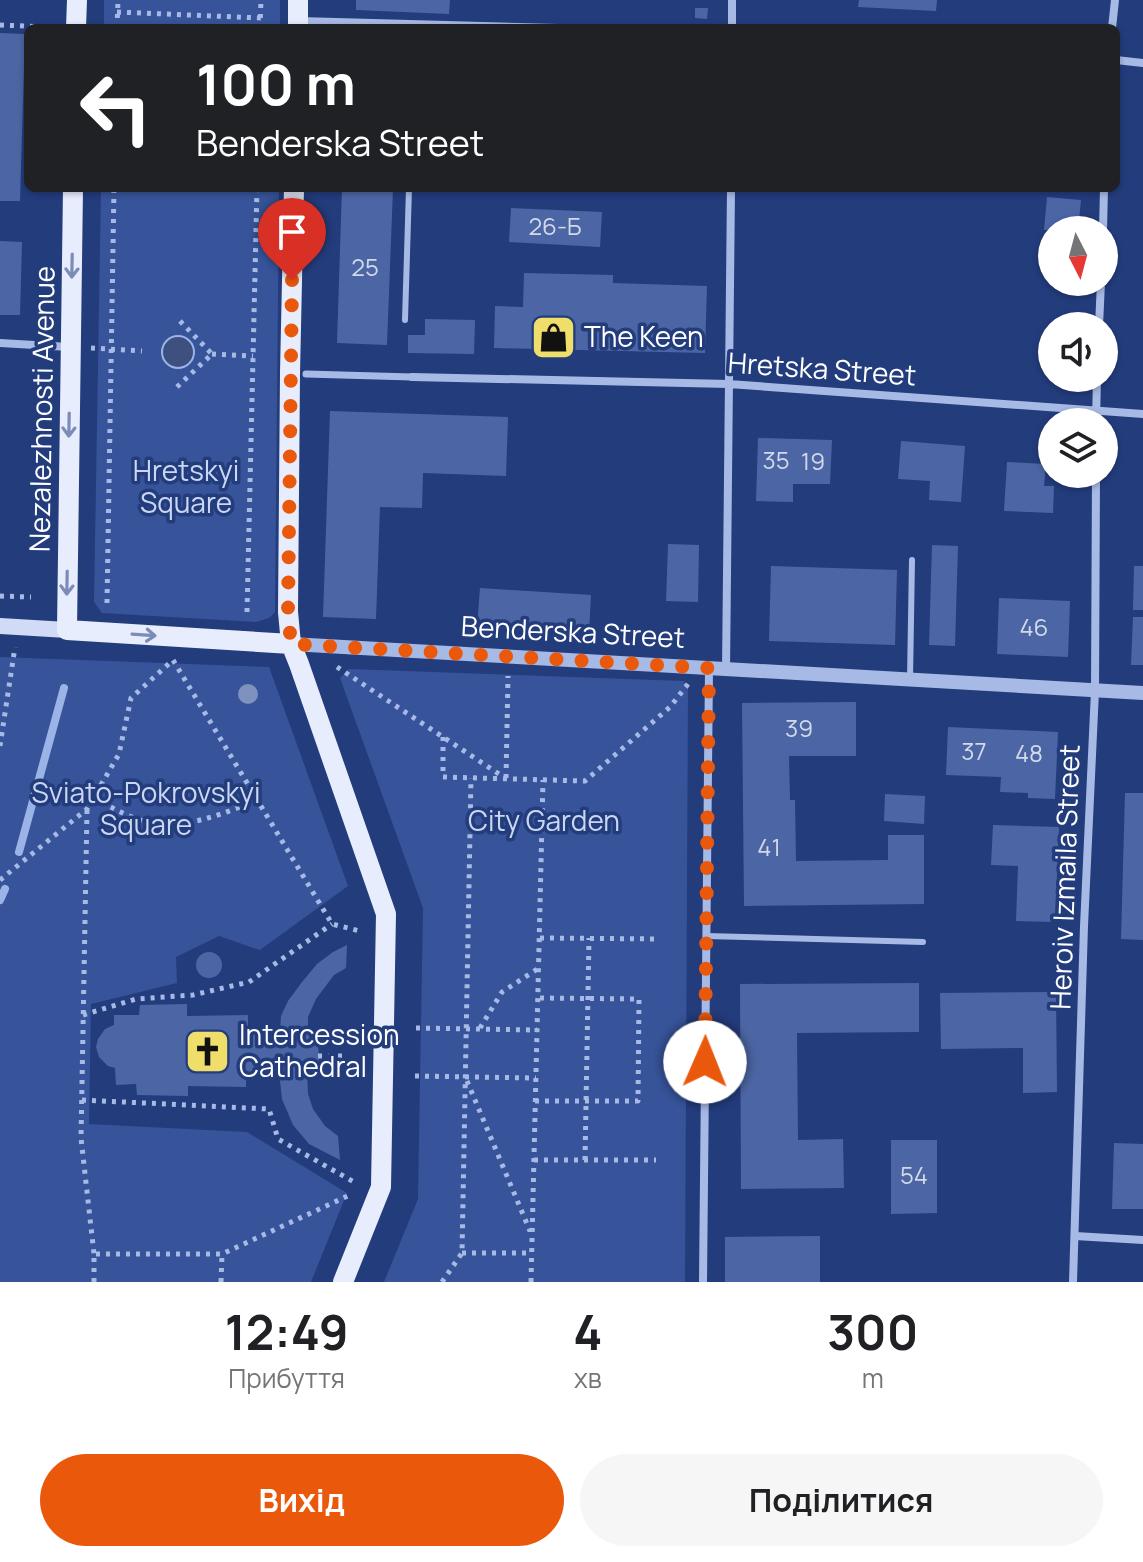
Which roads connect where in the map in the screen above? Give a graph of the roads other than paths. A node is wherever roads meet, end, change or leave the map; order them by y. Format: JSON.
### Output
{"nodes":[{"id":1,"x":77,"y":0,"type":"edge"},
{"id":2,"x":732,"y":0,"type":"edge"},
{"id":3,"x":1115,"y":0,"type":"edge"},
{"id":4,"x":298,"y":16,"type":"edge"},
{"id":5,"x":76,"y":24,"type":"edge"},
{"id":6,"x":390,"y":24,"type":"edge"},
{"id":7,"x":732,"y":24,"type":"edge"},
{"id":8,"x":1112,"y":24,"type":"edge"},
{"id":9,"x":1120,"y":60,"type":"edge"},
{"id":10,"x":1143,"y":63,"type":"edge"},
{"id":11,"x":73,"y":192,"type":"edge"},
{"id":12,"x":294,"y":192,"type":"edge"},
{"id":13,"x":409,"y":192,"type":"edge"},
{"id":14,"x":731,"y":192,"type":"edge"},
{"id":15,"x":1104,"y":192,"type":"edge"},
{"id":16,"x":1103,"y":216,"type":"edge"},
{"id":17,"x":405,"y":320,"type":"dead end"},
{"id":18,"x":0,"y":343,"type":"edge"},
{"id":19,"x":70,"y":347,"type":"junction"},
{"id":20,"x":306,"y":374,"type":"dead end"},
{"id":21,"x":412,"y":377,"type":"joint"},
{"id":22,"x":729,"y":384,"type":"junction"},
{"id":23,"x":1081,"y":408,"type":"edge"},
{"id":24,"x":1118,"y":411,"type":"edge"},
{"id":25,"x":1143,"y":414,"type":"edge"},
{"id":26,"x":1096,"y":488,"type":"edge"},
{"id":27,"x":912,"y":560,"type":"dead end"},
{"id":28,"x":0,"y":626,"type":"edge"},
{"id":29,"x":67,"y":630,"type":"junction"},
{"id":30,"x":291,"y":644,"type":"junction"},
{"id":31,"x":709,"y":668,"type":"junction"},
{"id":32,"x":726,"y":670,"type":"junction"},
{"id":33,"x":910,"y":679,"type":"junction"},
{"id":34,"x":1095,"y":691,"type":"junction"},
{"id":35,"x":1143,"y":693,"type":"edge"},
{"id":36,"x":706,"y":936,"type":"junction"},
{"id":37,"x":923,"y":942,"type":"dead end"},
{"id":38,"x":1075,"y":1236,"type":"junction"},
{"id":39,"x":1143,"y":1240,"type":"edge"},
{"id":40,"x":343,"y":1282,"type":"edge"},
{"id":41,"x":703,"y":1282,"type":"edge"},
{"id":42,"x":1073,"y":1282,"type":"edge"}],
"edges":[{"from":1,"to":5,"type":"main road"},
{"from":2,"to":7,"type":"street"},
{"from":3,"to":8,"type":"street"},
{"from":4,"to":6,"type":"street"},
{"from":9,"to":10,"type":"street"},
{"from":11,"to":19,"type":"main road","name":"Nezalezhnosti Avenue","one_way":true},
{"from":12,"to":30,"type":"main road"},
{"from":13,"to":17,"type":"lane"},
{"from":14,"to":22,"type":"street"},
{"from":15,"to":16,"type":"street"},
{"from":18,"to":19,"type":"street"},
{"from":19,"to":29,"type":"main road","name":"Nezalezhnosti Avenue","one_way":true},
{"from":20,"to":21,"type":"street","name":"Hretska Street"},
{"from":21,"to":22,"type":"street","name":"Hretska Street"},
{"from":22,"to":23,"type":"street","name":"Hretska Street"},
{"from":22,"to":32,"type":"street"},
{"from":24,"to":25,"type":"street","name":"Hretska Street"},
{"from":26,"to":34,"type":"street","name":"Heroiv Izmaila Street"},
{"from":27,"to":33,"type":"lane"},
{"from":28,"to":29,"type":"main road","name":"Benderska Street"},
{"from":29,"to":30,"type":"main road","name":"Benderska Street","one_way":true},
{"from":30,"to":31,"type":"street","name":"Benderska Street"},
{"from":30,"to":40,"type":"main road"},
{"from":31,"to":32,"type":"street","name":"Benderska Street"},
{"from":31,"to":36,"type":"street"},
{"from":32,"to":33,"type":"street","name":"Benderska Street"},
{"from":33,"to":34,"type":"street","name":"Benderska Street"},
{"from":34,"to":35,"type":"street","name":"Benderska Street"},
{"from":34,"to":38,"type":"street","name":"Heroiv Izmaila Street"},
{"from":36,"to":37,"type":"lane"},
{"from":36,"to":41,"type":"street"},
{"from":38,"to":39,"type":"street"},
{"from":38,"to":42,"type":"street","name":"Heroiv Izmaila Street"}]}
